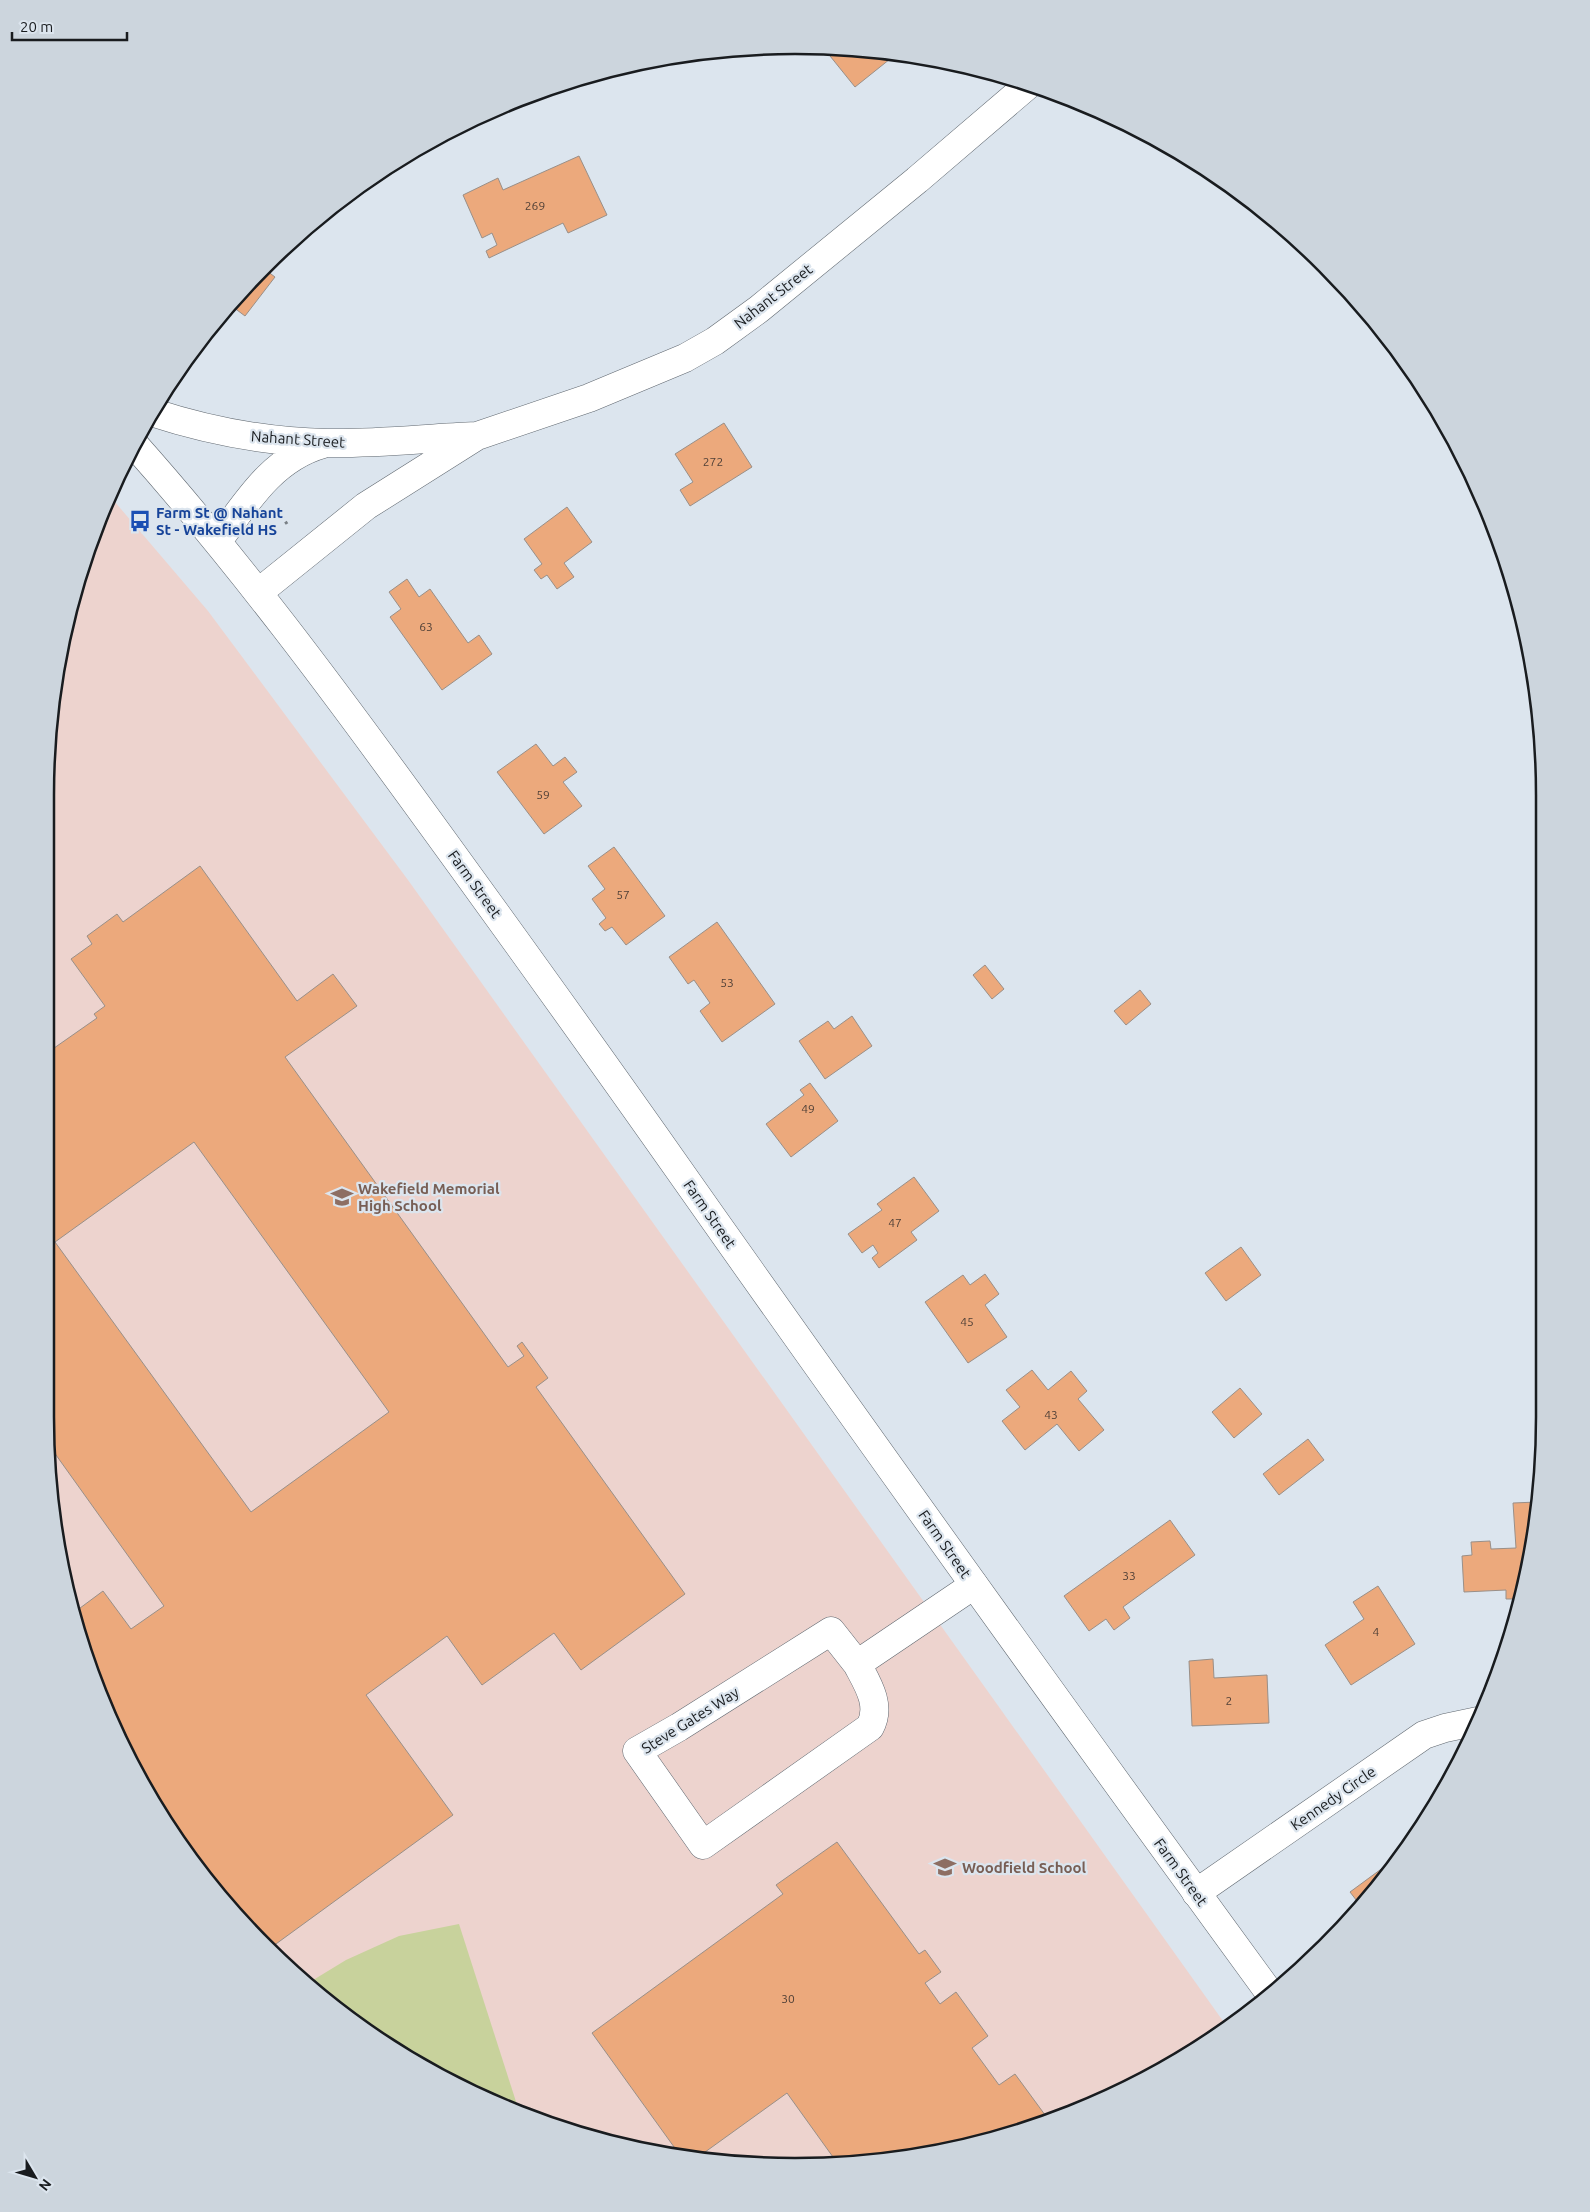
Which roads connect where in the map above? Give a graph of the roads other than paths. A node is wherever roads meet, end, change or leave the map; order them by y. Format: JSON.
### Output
{"nodes":[{"id":1,"x":1022,"y":90,"type":"edge"},
{"id":2,"x":159,"y":414,"type":"edge"},
{"id":3,"x":477,"y":436,"type":"junction"},
{"id":4,"x":327,"y":443,"type":"junction"},
{"id":5,"x":139,"y":450,"type":"edge"},
{"id":6,"x":218,"y":541,"type":"junction"},
{"id":7,"x":259,"y":592,"type":"junction"},
{"id":8,"x":974,"y":1585,"type":"junction"},
{"id":9,"x":857,"y":1664,"type":"junction"},
{"id":10,"x":1470,"y":1723,"type":"edge"},
{"id":11,"x":1196,"y":1893,"type":"junction"},
{"id":12,"x":1266,"y":1989,"type":"edge"}],
"edges":[{"from":1,"to":3,"type":"main road","name":"Nahant Street"},
{"from":2,"to":4,"type":"main road","name":"Nahant Street"},
{"from":3,"to":4,"type":"main road","name":"Nahant Street"},
{"from":3,"to":7,"type":"main road","name":"Nahant Street"},
{"from":4,"to":6,"type":"main road"},
{"from":5,"to":6,"type":"main road","name":"Farm Street"},
{"from":6,"to":7,"type":"main road","name":"Farm Street"},
{"from":7,"to":8,"type":"main road","name":"Farm Street"},
{"from":8,"to":9,"type":"main road"},
{"from":8,"to":11,"type":"main road","name":"Farm Street"},
{"from":9,"to":9,"type":"main road","name":"Steve Gates Way"},
{"from":10,"to":11,"type":"main road","name":"Kennedy Circle"},
{"from":11,"to":12,"type":"main road","name":"Farm Street"}]}
